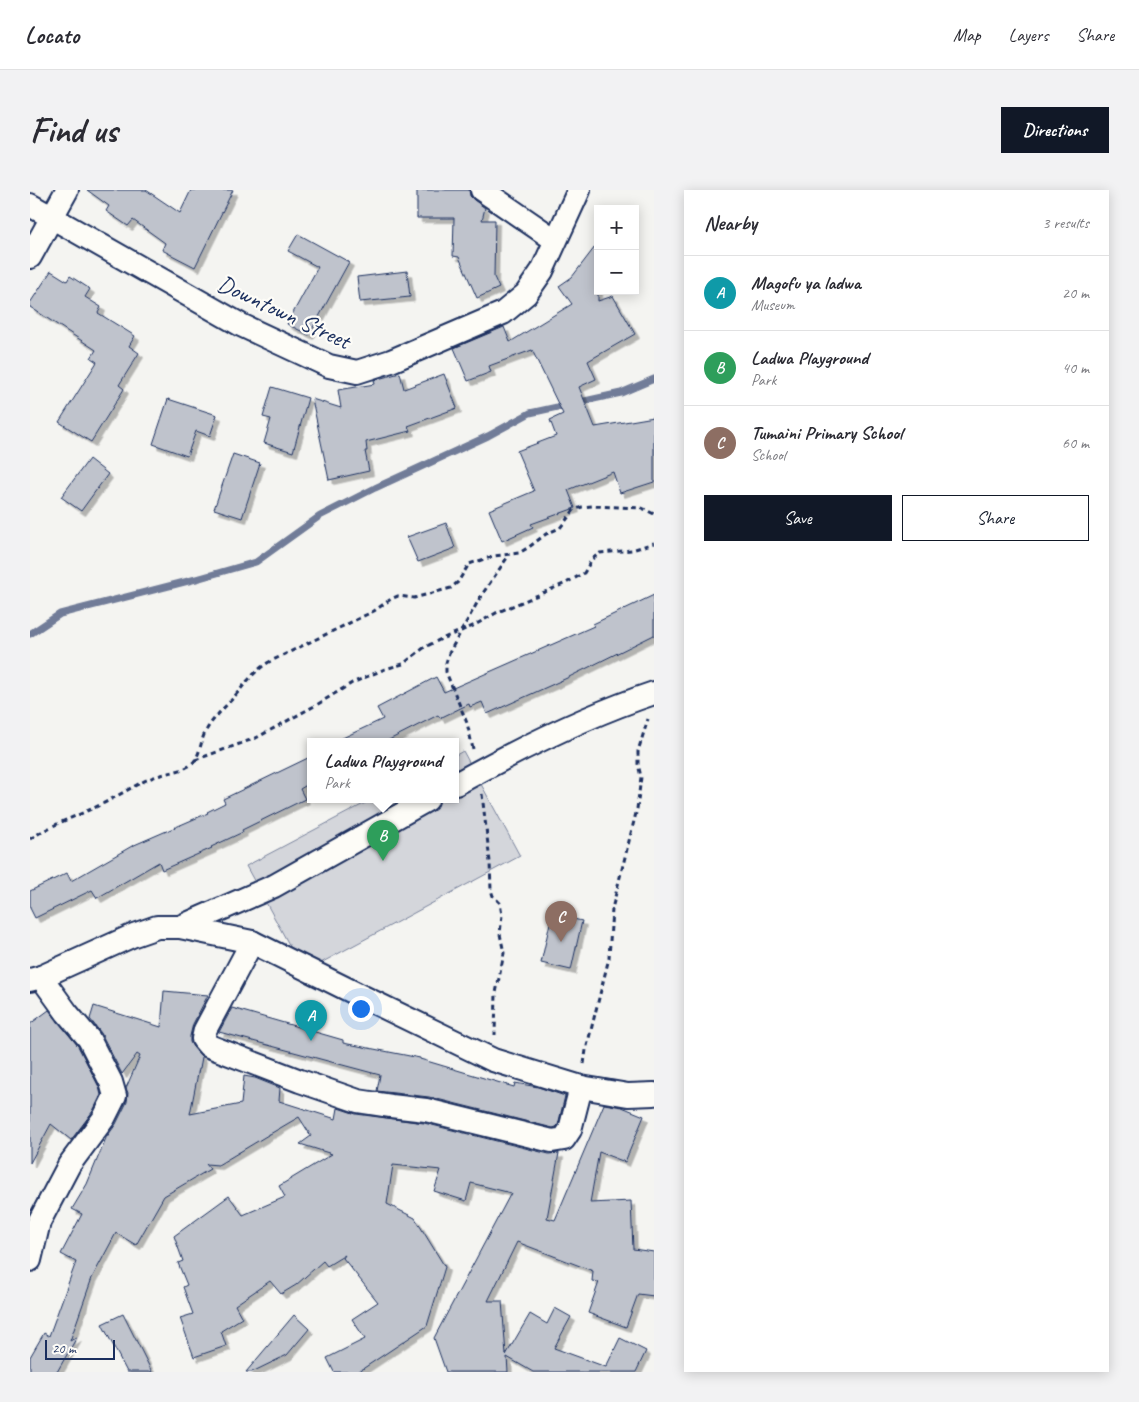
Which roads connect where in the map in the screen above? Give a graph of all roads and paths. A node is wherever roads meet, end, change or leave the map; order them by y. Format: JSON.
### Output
{"nodes":[{"id":1,"x":67,"y":190,"type":"edge"},
{"id":2,"x":482,"y":190,"type":"edge"},
{"id":3,"x":579,"y":190,"type":"edge"},
{"id":4,"x":30,"y":205,"type":"edge"},
{"id":5,"x":52,"y":216,"type":"junction"},
{"id":6,"x":555,"y":240,"type":"junction"},
{"id":7,"x":30,"y":257,"type":"edge"},
{"id":8,"x":654,"y":514,"type":"edge"},
{"id":9,"x":654,"y":543,"type":"edge"},
{"id":10,"x":509,"y":554,"type":"junction"},
{"id":11,"x":462,"y":630,"type":"junction"},
{"id":12,"x":654,"y":693,"type":"edge"},
{"id":13,"x":649,"y":715,"type":"dead end"},
{"id":14,"x":195,"y":760,"type":"junction"},
{"id":15,"x":480,"y":770,"type":"junction"},
{"id":16,"x":459,"y":782,"type":"edge"},
{"id":17,"x":422,"y":803,"type":"edge"},
{"id":18,"x":30,"y":839,"type":"edge"},
{"id":19,"x":180,"y":926,"type":"junction"},
{"id":20,"x":252,"y":942,"type":"junction"},
{"id":21,"x":36,"y":978,"type":"edge"},
{"id":22,"x":493,"y":1060,"type":"junction"},
{"id":23,"x":581,"y":1087,"type":"junction"},
{"id":24,"x":654,"y":1094,"type":"edge"},
{"id":25,"x":30,"y":1260,"type":"edge"}],
"edges":[{"from":1,"to":5,"type":"street"},
{"from":2,"to":6,"type":"street"},
{"from":3,"to":6,"type":"street","name":"Downtown Street"},
{"from":4,"to":5,"type":"street","name":"Downtown Street"},
{"from":5,"to":6,"type":"street","name":"Downtown Street"},
{"from":5,"to":7,"type":"street"},
{"from":8,"to":10,"type":"path"},
{"from":9,"to":11,"type":"path"},
{"from":10,"to":11,"type":"path"},
{"from":10,"to":14,"type":"path"},
{"from":11,"to":14,"type":"path"},
{"from":11,"to":15,"type":"path"},
{"from":12,"to":15,"type":"street"},
{"from":13,"to":23,"type":"path"},
{"from":14,"to":18,"type":"path"},
{"from":15,"to":16,"type":"street"},
{"from":15,"to":22,"type":"path"},
{"from":17,"to":19,"type":"street"},
{"from":19,"to":20,"type":"street"},
{"from":19,"to":21,"type":"street"},
{"from":20,"to":22,"type":"street"},
{"from":20,"to":23,"type":"street"},
{"from":21,"to":25,"type":"street"},
{"from":22,"to":23,"type":"street"},
{"from":23,"to":24,"type":"street"}]}
